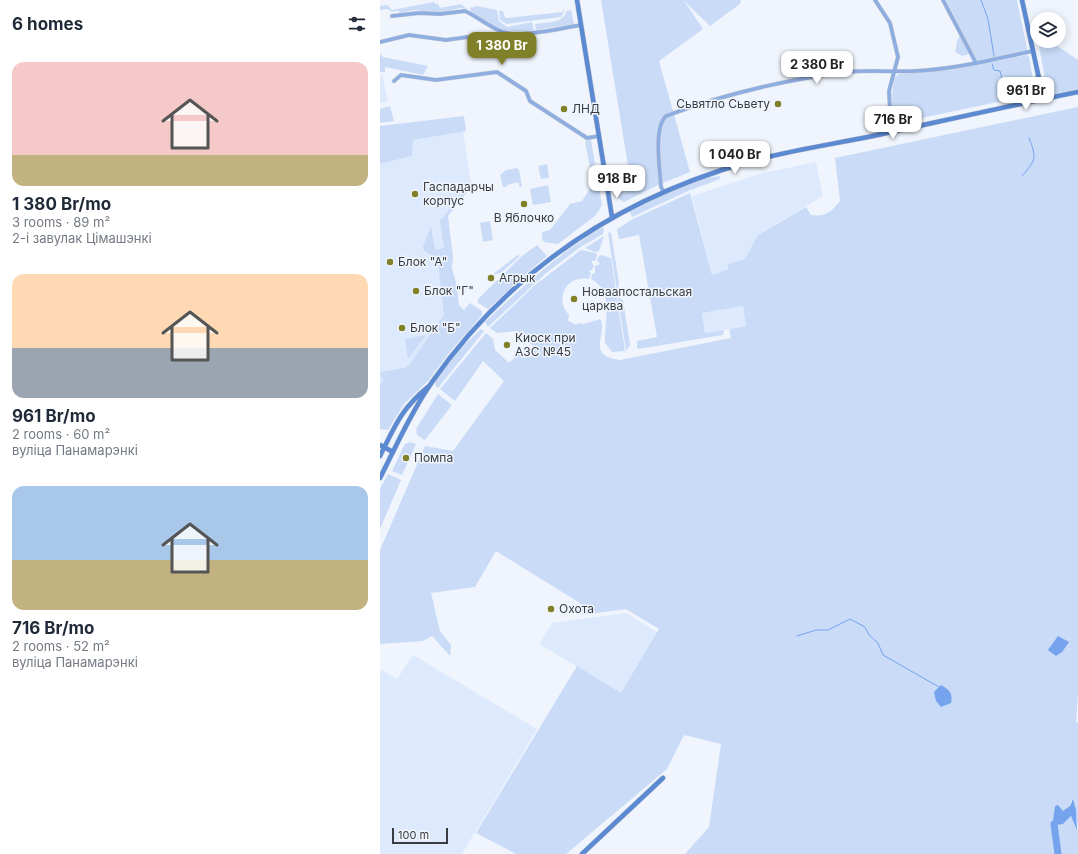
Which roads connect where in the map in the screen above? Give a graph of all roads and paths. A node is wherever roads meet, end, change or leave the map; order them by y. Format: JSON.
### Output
{"nodes":[{"id":1,"x":577,"y":0,"type":"edge"},
{"id":2,"x":875,"y":0,"type":"edge"},
{"id":3,"x":943,"y":0,"type":"edge"},
{"id":4,"x":1022,"y":0,"type":"edge"},
{"id":5,"x":392,"y":16,"type":"dead end"},
{"id":6,"x":581,"y":25,"type":"junction"},
{"id":7,"x":468,"y":37,"type":"dead end"},
{"id":8,"x":380,"y":42,"type":"edge"},
{"id":9,"x":1033,"y":51,"type":"junction"},
{"id":10,"x":976,"y":63,"type":"junction"},
{"id":11,"x":894,"y":70,"type":"junction"},
{"id":12,"x":1038,"y":74,"type":"junction"},
{"id":13,"x":394,"y":81,"type":"dead end"},
{"id":14,"x":1078,"y":92,"type":"edge"},
{"id":15,"x":1045,"y":99,"type":"junction"},
{"id":16,"x":1040,"y":100,"type":"junction"},
{"id":17,"x":893,"y":131,"type":"junction"},
{"id":18,"x":599,"y":136,"type":"junction"},
{"id":19,"x":664,"y":192,"type":"junction"},
{"id":20,"x":612,"y":217,"type":"junction"},
{"id":21,"x":431,"y":384,"type":"junction"},
{"id":22,"x":382,"y":446,"type":"edge"},
{"id":23,"x":393,"y":452,"type":"junction"},
{"id":24,"x":380,"y":456,"type":"edge"},
{"id":25,"x":380,"y":478,"type":"edge"},
{"id":26,"x":663,"y":778,"type":"dead end"},
{"id":27,"x":582,"y":854,"type":"edge"}],
"edges":[{"from":1,"to":6,"type":"main road"},
{"from":2,"to":11,"type":"street"},
{"from":3,"to":10,"type":"street"},
{"from":4,"to":9,"type":"main road"},
{"from":5,"to":6,"type":"street"},
{"from":6,"to":18,"type":"main road"},
{"from":7,"to":8,"type":"street"},
{"from":9,"to":10,"type":"street"},
{"from":9,"to":12,"type":"main road"},
{"from":10,"to":11,"type":"street"},
{"from":11,"to":17,"type":"street"},
{"from":11,"to":19,"type":"street"},
{"from":12,"to":15,"type":"main road"},
{"from":12,"to":16,"type":"main road"},
{"from":13,"to":18,"type":"street"},
{"from":14,"to":15,"type":"main road"},
{"from":15,"to":16,"type":"main road"},
{"from":16,"to":17,"type":"main road"},
{"from":17,"to":19,"type":"main road"},
{"from":18,"to":20,"type":"main road"},
{"from":19,"to":20,"type":"main road"},
{"from":20,"to":21,"type":"main road"},
{"from":21,"to":22,"type":"main road"},
{"from":21,"to":23,"type":"main road"},
{"from":22,"to":23,"type":"main road"},
{"from":22,"to":24,"type":"main road"},
{"from":23,"to":25,"type":"main road"},
{"from":26,"to":27,"type":"main road"}]}
